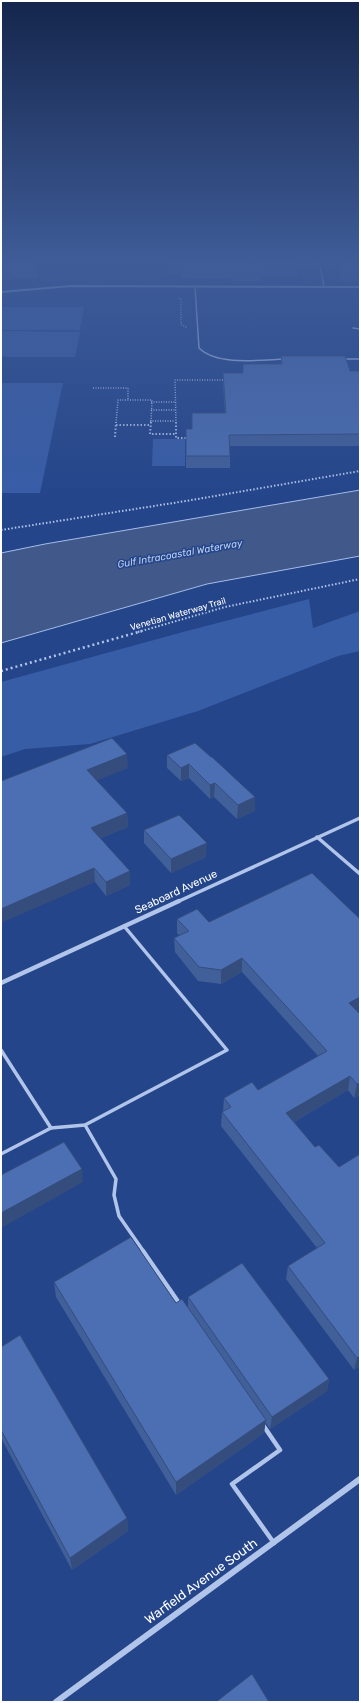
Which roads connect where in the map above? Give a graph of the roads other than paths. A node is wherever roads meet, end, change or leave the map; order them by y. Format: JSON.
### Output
{"nodes":[{"id":1,"x":199,"y":340,"type":"edge"},
{"id":2,"x":291,"y":359,"type":"edge"},
{"id":3,"x":337,"y":359,"type":"edge"},
{"id":4,"x":360,"y":359,"type":"edge"},
{"id":5,"x":360,"y":818,"type":"edge"},
{"id":6,"x":317,"y":837,"type":"junction"},
{"id":7,"x":360,"y":874,"type":"edge"},
{"id":8,"x":124,"y":926,"type":"junction"},
{"id":9,"x":1,"y":983,"type":"edge"},
{"id":10,"x":1,"y":1050,"type":"edge"},
{"id":11,"x":85,"y":1125,"type":"junction"},
{"id":12,"x":51,"y":1128,"type":"junction"},
{"id":13,"x":1,"y":1154,"type":"edge"},
{"id":14,"x":181,"y":1306,"type":"edge"},
{"id":15,"x":258,"y":1417,"type":"edge"},
{"id":16,"x":360,"y":1479,"type":"edge"},
{"id":17,"x":274,"y":1543,"type":"junction"},
{"id":18,"x":56,"y":1702,"type":"edge"}],
"edges":[{"from":1,"to":2,"type":"lane"},
{"from":3,"to":4,"type":"lane"},
{"from":5,"to":6,"type":"street","name":"Seaboard Avenue"},
{"from":6,"to":7,"type":"street"},
{"from":6,"to":8,"type":"street","name":"Seaboard Avenue"},
{"from":8,"to":9,"type":"street","name":"Seaboard Avenue"},
{"from":8,"to":11,"type":"lane"},
{"from":10,"to":12,"type":"lane"},
{"from":11,"to":12,"type":"lane"},
{"from":11,"to":14,"type":"lane"},
{"from":12,"to":13,"type":"lane"},
{"from":15,"to":17,"type":"lane"},
{"from":16,"to":17,"type":"street","name":"Warfield Avenue South"},
{"from":17,"to":18,"type":"street","name":"Warfield Avenue South"}]}
